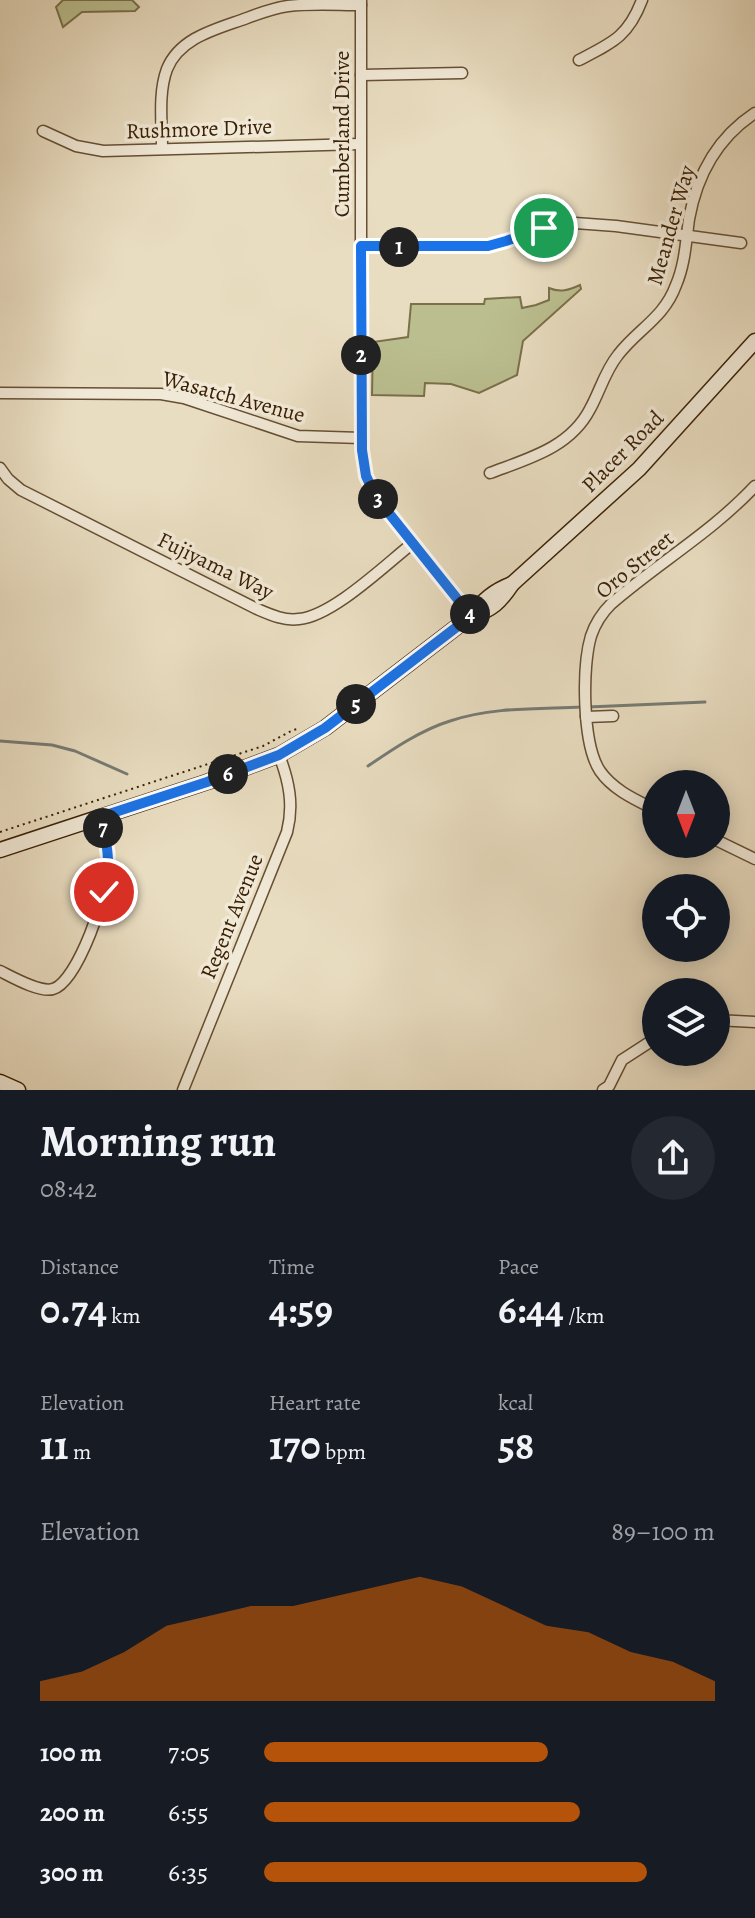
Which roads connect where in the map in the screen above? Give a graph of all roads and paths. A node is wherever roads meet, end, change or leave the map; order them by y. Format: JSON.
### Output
{"nodes":[{"id":1,"x":642,"y":0,"type":"edge"},
{"id":2,"x":361,"y":2,"type":"edge"},
{"id":3,"x":579,"y":60,"type":"dead end"},
{"id":4,"x":462,"y":73,"type":"dead end"},
{"id":5,"x":361,"y":75,"type":"junction"},
{"id":6,"x":755,"y":113,"type":"edge"},
{"id":7,"x":43,"y":131,"type":"dead end"},
{"id":8,"x":360,"y":144,"type":"junction"},
{"id":9,"x":162,"y":148,"type":"junction"},
{"id":10,"x":687,"y":236,"type":"junction"},
{"id":11,"x":741,"y":243,"type":"dead end"},
{"id":12,"x":361,"y":246,"type":"junction"},
{"id":13,"x":755,"y":341,"type":"edge"},
{"id":14,"x":0,"y":393,"type":"edge"},
{"id":15,"x":361,"y":438,"type":"junction"},
{"id":16,"x":0,"y":468,"type":"edge"},
{"id":17,"x":490,"y":473,"type":"dead end"},
{"id":18,"x":755,"y":486,"type":"edge"},
{"id":19,"x":413,"y":543,"type":"junction"},
{"id":20,"x":471,"y":616,"type":"junction"},
{"id":21,"x":613,"y":716,"type":"dead end"},
{"id":22,"x":586,"y":717,"type":"junction"},
{"id":23,"x":299,"y":729,"type":"dead end"},
{"id":24,"x":279,"y":755,"type":"junction"},
{"id":25,"x":642,"y":802,"type":"edge"},
{"id":26,"x":100,"y":817,"type":"junction"},
{"id":27,"x":0,"y":832,"type":"edge"},
{"id":28,"x":730,"y":847,"type":"edge"},
{"id":29,"x":0,"y":850,"type":"edge"},
{"id":30,"x":755,"y":859,"type":"edge"},
{"id":31,"x":0,"y":971,"type":"edge"},
{"id":32,"x":730,"y":1021,"type":"edge"},
{"id":33,"x":755,"y":1022,"type":"edge"},
{"id":34,"x":642,"y":1047,"type":"edge"},
{"id":35,"x":0,"y":1082,"type":"edge"},
{"id":36,"x":608,"y":1089,"type":"edge"},
{"id":37,"x":18,"y":1090,"type":"edge"},
{"id":38,"x":183,"y":1090,"type":"edge"}],
"edges":[{"from":1,"to":3,"type":"street"},
{"from":2,"to":5,"type":"street","name":"Cumberland Drive"},
{"from":2,"to":9,"type":"street"},
{"from":4,"to":5,"type":"street"},
{"from":5,"to":8,"type":"street","name":"Cumberland Drive"},
{"from":6,"to":10,"type":"street","name":"Meander Way"},
{"from":7,"to":9,"type":"street","name":"Rushmore Drive"},
{"from":8,"to":9,"type":"street","name":"Rushmore Drive"},
{"from":8,"to":12,"type":"street","name":"Cumberland Drive"},
{"from":10,"to":11,"type":"street"},
{"from":10,"to":12,"type":"street"},
{"from":10,"to":17,"type":"street","name":"Meander Way"},
{"from":12,"to":15,"type":"street","name":"Cumberland Drive"},
{"from":13,"to":20,"type":"main road","name":"Placer Road"},
{"from":14,"to":15,"type":"street","name":"Wasatch Avenue"},
{"from":15,"to":19,"type":"street","name":"Cumberland Drive"},
{"from":16,"to":19,"type":"street","name":"Fujiyama Way"},
{"from":18,"to":22,"type":"street","name":"Oro Street"},
{"from":19,"to":20,"type":"street","name":"Cumberland Drive"},
{"from":20,"to":24,"type":"main road","name":"Placer Road"},
{"from":21,"to":22,"type":"street"},
{"from":22,"to":25,"type":"street","name":"Oro Street"},
{"from":23,"to":27,"type":"path"},
{"from":24,"to":26,"type":"main road","name":"Placer Road"},
{"from":24,"to":38,"type":"street","name":"Regent Avenue"},
{"from":26,"to":29,"type":"main road","name":"Placer Road"},
{"from":26,"to":31,"type":"street"},
{"from":28,"to":30,"type":"street"},
{"from":32,"to":33,"type":"street"},
{"from":34,"to":36,"type":"street"},
{"from":35,"to":37,"type":"main road"}]}
